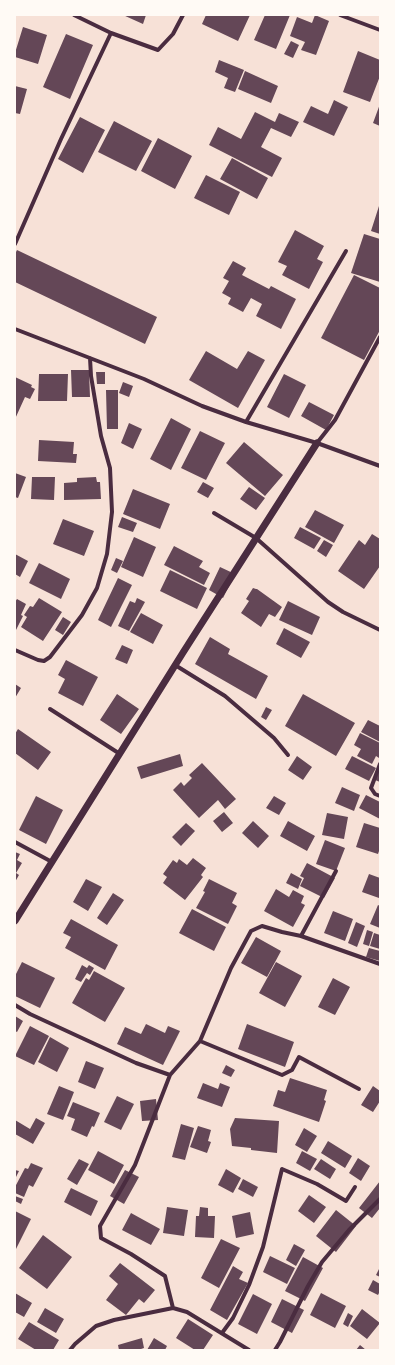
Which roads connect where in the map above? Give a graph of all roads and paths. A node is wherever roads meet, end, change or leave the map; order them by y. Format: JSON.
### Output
{"nodes":[{"id":1,"x":74,"y":15,"type":"edge"},
{"id":2,"x":183,"y":15,"type":"edge"},
{"id":3,"x":340,"y":15,"type":"edge"},
{"id":4,"x":380,"y":30,"type":"edge"},
{"id":5,"x":111,"y":33,"type":"junction"},
{"id":6,"x":15,"y":244,"type":"edge"},
{"id":7,"x":346,"y":251,"type":"dead end"},
{"id":8,"x":15,"y":328,"type":"edge"},
{"id":9,"x":380,"y":336,"type":"edge"},
{"id":10,"x":90,"y":358,"type":"junction"},
{"id":11,"x":246,"y":422,"type":"junction"},
{"id":12,"x":317,"y":443,"type":"junction"},
{"id":13,"x":380,"y":466,"type":"edge"},
{"id":14,"x":214,"y":513,"type":"dead end"},
{"id":15,"x":256,"y":538,"type":"junction"},
{"id":16,"x":380,"y":630,"type":"edge"},
{"id":17,"x":15,"y":650,"type":"edge"},
{"id":18,"x":176,"y":665,"type":"junction"},
{"id":19,"x":50,"y":709,"type":"dead end"},
{"id":20,"x":120,"y":754,"type":"junction"},
{"id":21,"x":288,"y":755,"type":"dead end"},
{"id":22,"x":380,"y":764,"type":"edge"},
{"id":23,"x":380,"y":796,"type":"edge"},
{"id":24,"x":15,"y":842,"type":"edge"},
{"id":25,"x":53,"y":862,"type":"junction"},
{"id":26,"x":336,"y":871,"type":"dead end"},
{"id":27,"x":15,"y":921,"type":"edge"},
{"id":28,"x":301,"y":936,"type":"junction"},
{"id":29,"x":380,"y":964,"type":"edge"},
{"id":30,"x":15,"y":1005,"type":"edge"},
{"id":31,"x":200,"y":1041,"type":"junction"},
{"id":32,"x":170,"y":1076,"type":"junction"},
{"id":33,"x":360,"y":1089,"type":"dead end"},
{"id":34,"x":354,"y":1187,"type":"dead end"},
{"id":35,"x":380,"y":1199,"type":"edge"},
{"id":36,"x":173,"y":1308,"type":"junction"},
{"id":37,"x":222,"y":1333,"type":"junction"},
{"id":38,"x":70,"y":1350,"type":"edge"},
{"id":39,"x":249,"y":1350,"type":"edge"},
{"id":40,"x":275,"y":1350,"type":"edge"}],
"edges":[{"from":1,"to":5,"type":"street"},
{"from":2,"to":5,"type":"street"},
{"from":3,"to":4,"type":"street"},
{"from":5,"to":6,"type":"street"},
{"from":7,"to":11,"type":"street"},
{"from":8,"to":10,"type":"street"},
{"from":9,"to":12,"type":"street"},
{"from":10,"to":11,"type":"street"},
{"from":10,"to":17,"type":"street"},
{"from":11,"to":12,"type":"street"},
{"from":12,"to":13,"type":"street"},
{"from":12,"to":15,"type":"street"},
{"from":14,"to":15,"type":"street"},
{"from":15,"to":16,"type":"street"},
{"from":15,"to":18,"type":"street"},
{"from":18,"to":20,"type":"street"},
{"from":18,"to":21,"type":"street"},
{"from":19,"to":20,"type":"street"},
{"from":20,"to":25,"type":"street"},
{"from":22,"to":23,"type":"street"},
{"from":24,"to":25,"type":"street"},
{"from":25,"to":27,"type":"street"},
{"from":26,"to":28,"type":"street"},
{"from":28,"to":29,"type":"street"},
{"from":28,"to":31,"type":"street"},
{"from":30,"to":32,"type":"street"},
{"from":31,"to":32,"type":"street"},
{"from":31,"to":33,"type":"street"},
{"from":32,"to":36,"type":"street"},
{"from":34,"to":37,"type":"street"},
{"from":35,"to":40,"type":"street"},
{"from":36,"to":37,"type":"street"},
{"from":36,"to":38,"type":"street"},
{"from":37,"to":39,"type":"street"}]}
